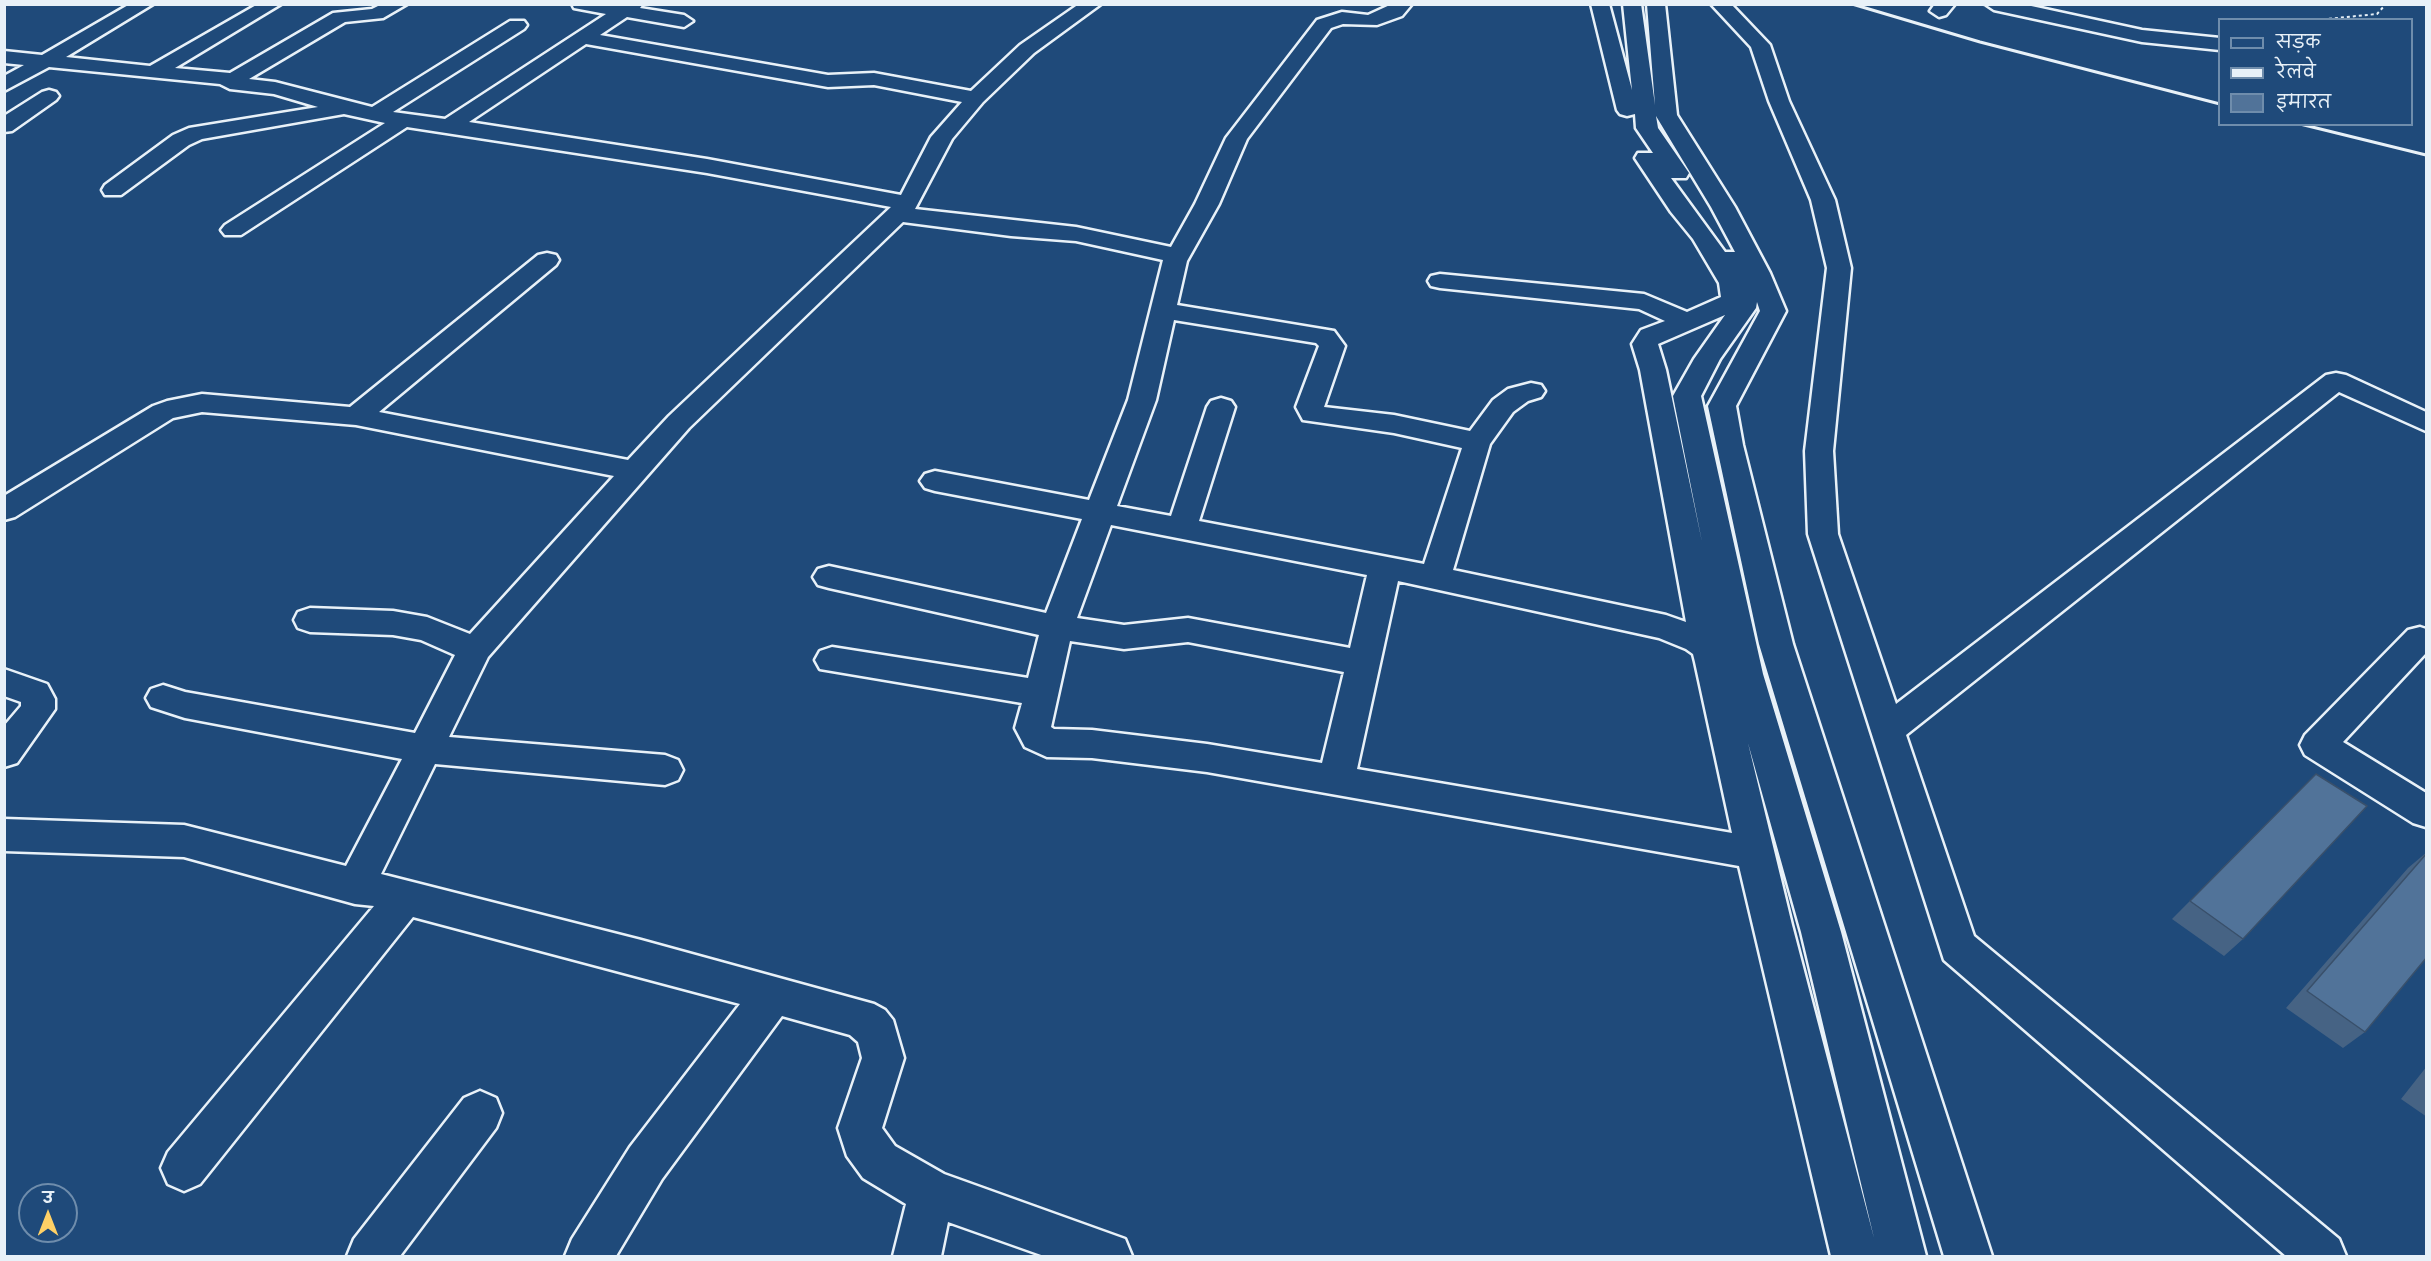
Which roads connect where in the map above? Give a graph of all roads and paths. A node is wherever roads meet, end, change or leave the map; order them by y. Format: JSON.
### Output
{"nodes":[{"id":1,"x":144,"y":4,"type":"edge"},
{"id":2,"x":272,"y":4,"type":"edge"},
{"id":3,"x":398,"y":4,"type":"edge"},
{"id":4,"x":581,"y":4,"type":"edge"},
{"id":5,"x":1092,"y":4,"type":"edge"},
{"id":6,"x":1403,"y":4,"type":"edge"},
{"id":7,"x":1600,"y":4,"type":"edge"},
{"id":8,"x":1632,"y":4,"type":"edge"},
{"id":9,"x":1656,"y":4,"type":"edge"},
{"id":10,"x":1720,"y":4,"type":"edge"},
{"id":11,"x":1994,"y":4,"type":"edge"},
{"id":12,"x":2386,"y":4,"type":"edge"},
{"id":13,"x":628,"y":8,"type":"edge"},
{"id":14,"x":2337,"y":18,"type":"edge"},
{"id":15,"x":684,"y":21,"type":"dead end"},
{"id":16,"x":518,"y":25,"type":"dead end"},
{"id":17,"x":582,"y":38,"type":"junction"},
{"id":18,"x":2218,"y":44,"type":"edge"},
{"id":19,"x":4,"y":57,"type":"edge"},
{"id":20,"x":44,"y":61,"type":"junction"},
{"id":21,"x":153,"y":72,"type":"junction"},
{"id":22,"x":234,"y":79,"type":"junction"},
{"id":23,"x":4,"y":85,"type":"edge"},
{"id":24,"x":50,"y":96,"type":"dead end"},
{"id":25,"x":976,"y":98,"type":"junction"},
{"id":26,"x":346,"y":108,"type":"junction"},
{"id":27,"x":375,"y":114,"type":"junction"},
{"id":28,"x":404,"y":120,"type":"junction"},
{"id":29,"x":4,"y":126,"type":"edge"},
{"id":30,"x":449,"y":126,"type":"junction"},
{"id":31,"x":113,"y":190,"type":"dead end"},
{"id":32,"x":902,"y":208,"type":"junction"},
{"id":33,"x":233,"y":230,"type":"dead end"},
{"id":34,"x":1178,"y":256,"type":"junction"},
{"id":35,"x":547,"y":261,"type":"dead end"},
{"id":36,"x":1440,"y":281,"type":"dead end"},
{"id":37,"x":1163,"y":310,"type":"junction"},
{"id":38,"x":1758,"y":310,"type":"junction"},
{"id":39,"x":1686,"y":321,"type":"junction"},
{"id":40,"x":1723,"y":365,"type":"junction"},
{"id":41,"x":1531,"y":391,"type":"dead end"},
{"id":42,"x":1221,"y":407,"type":"dead end"},
{"id":43,"x":356,"y":416,"type":"junction"},
{"id":44,"x":2427,"y":422,"type":"edge"},
{"id":45,"x":1476,"y":444,"type":"junction"},
{"id":46,"x":633,"y":471,"type":"junction"},
{"id":47,"x":935,"y":481,"type":"dead end"},
{"id":48,"x":4,"y":510,"type":"edge"},
{"id":49,"x":1099,"y":513,"type":"junction"},
{"id":50,"x":1182,"y":527,"type":"junction"},
{"id":51,"x":1385,"y":567,"type":"junction"},
{"id":52,"x":828,"y":577,"type":"dead end"},
{"id":53,"x":1435,"y":578,"type":"junction"},
{"id":54,"x":310,"y":620,"type":"dead end"},
{"id":55,"x":1058,"y":627,"type":"junction"},
{"id":56,"x":2427,"y":641,"type":"edge"},
{"id":57,"x":1708,"y":648,"type":"junction"},
{"id":58,"x":475,"y":650,"type":"junction"},
{"id":59,"x":832,"y":660,"type":"dead end"},
{"id":60,"x":1362,"y":663,"type":"junction"},
{"id":61,"x":4,"y":682,"type":"edge"},
{"id":62,"x":1040,"y":693,"type":"junction"},
{"id":63,"x":163,"y":698,"type":"dead end"},
{"id":64,"x":1888,"y":729,"type":"junction"},
{"id":65,"x":426,"y":749,"type":"junction"},
{"id":66,"x":4,"y":753,"type":"edge"},
{"id":67,"x":665,"y":770,"type":"dead end"},
{"id":68,"x":1336,"y":781,"type":"junction"},
{"id":69,"x":2427,"y":812,"type":"edge"},
{"id":70,"x":9,"y":833,"type":"edge"},
{"id":71,"x":1756,"y":853,"type":"junction"},
{"id":72,"x":355,"y":887,"type":"junction"},
{"id":73,"x":404,"y":899,"type":"junction"},
{"id":74,"x":773,"y":994,"type":"junction"},
{"id":75,"x":480,"y":1113,"type":"dead end"},
{"id":76,"x":183,"y":1168,"type":"dead end"},
{"id":77,"x":932,"y":1192,"type":"junction"},
{"id":78,"x":371,"y":1257,"type":"edge"},
{"id":79,"x":589,"y":1257,"type":"edge"},
{"id":80,"x":917,"y":1257,"type":"edge"},
{"id":81,"x":1108,"y":1257,"type":"edge"},
{"id":82,"x":1855,"y":1257,"type":"edge"},
{"id":83,"x":1902,"y":1257,"type":"edge"},
{"id":84,"x":1968,"y":1257,"type":"edge"},
{"id":85,"x":2322,"y":1257,"type":"edge"}],
"edges":[{"from":1,"to":20,"type":"street"},
{"from":2,"to":21,"type":"street"},
{"from":3,"to":22,"type":"street"},
{"from":4,"to":13,"type":"street"},
{"from":5,"to":25,"type":"street"},
{"from":6,"to":34,"type":"street"},
{"from":7,"to":39,"type":"street"},
{"from":8,"to":38,"type":"street"},
{"from":9,"to":38,"type":"street"},
{"from":10,"to":64,"type":"street"},
{"from":11,"to":18,"type":"street"},
{"from":12,"to":14,"type":"path"},
{"from":13,"to":15,"type":"street"},
{"from":13,"to":17,"type":"street"},
{"from":16,"to":27,"type":"street"},
{"from":17,"to":25,"type":"street"},
{"from":17,"to":30,"type":"street"},
{"from":19,"to":20,"type":"street"},
{"from":20,"to":21,"type":"street"},
{"from":20,"to":23,"type":"street"},
{"from":21,"to":22,"type":"street"},
{"from":22,"to":26,"type":"street"},
{"from":24,"to":29,"type":"street"},
{"from":25,"to":32,"type":"street"},
{"from":26,"to":27,"type":"street"},
{"from":26,"to":31,"type":"street"},
{"from":27,"to":28,"type":"street"},
{"from":28,"to":30,"type":"street"},
{"from":28,"to":33,"type":"street"},
{"from":30,"to":32,"type":"street"},
{"from":32,"to":34,"type":"street"},
{"from":32,"to":46,"type":"street"},
{"from":34,"to":37,"type":"street"},
{"from":35,"to":43,"type":"street"},
{"from":36,"to":39,"type":"street"},
{"from":37,"to":45,"type":"street"},
{"from":37,"to":49,"type":"street"},
{"from":38,"to":40,"type":"street"},
{"from":39,"to":57,"type":"street"},
{"from":40,"to":83,"type":"street"},
{"from":40,"to":84,"type":"street"},
{"from":41,"to":45,"type":"street"},
{"from":42,"to":50,"type":"street"},
{"from":43,"to":46,"type":"street"},
{"from":43,"to":48,"type":"street"},
{"from":44,"to":64,"type":"street"},
{"from":45,"to":53,"type":"street"},
{"from":46,"to":58,"type":"street"},
{"from":47,"to":49,"type":"street"},
{"from":49,"to":50,"type":"street"},
{"from":49,"to":55,"type":"street"},
{"from":50,"to":51,"type":"street"},
{"from":51,"to":53,"type":"street"},
{"from":51,"to":60,"type":"street"},
{"from":52,"to":55,"type":"street"},
{"from":53,"to":57,"type":"street"},
{"from":54,"to":58,"type":"street"},
{"from":55,"to":60,"type":"street"},
{"from":55,"to":62,"type":"street"},
{"from":56,"to":69,"type":"street"},
{"from":57,"to":71,"type":"street"},
{"from":58,"to":65,"type":"street"},
{"from":59,"to":62,"type":"street"},
{"from":60,"to":68,"type":"street"},
{"from":61,"to":66,"type":"street"},
{"from":62,"to":68,"type":"street"},
{"from":63,"to":65,"type":"street"},
{"from":64,"to":85,"type":"street"},
{"from":65,"to":67,"type":"street"},
{"from":65,"to":72,"type":"street"},
{"from":68,"to":71,"type":"street"},
{"from":70,"to":72,"type":"street"},
{"from":71,"to":82,"type":"street"},
{"from":72,"to":73,"type":"street"},
{"from":73,"to":74,"type":"street"},
{"from":73,"to":76,"type":"street"},
{"from":74,"to":77,"type":"street"},
{"from":74,"to":79,"type":"street"},
{"from":75,"to":78,"type":"street"},
{"from":77,"to":80,"type":"street"},
{"from":77,"to":81,"type":"street"}]}
